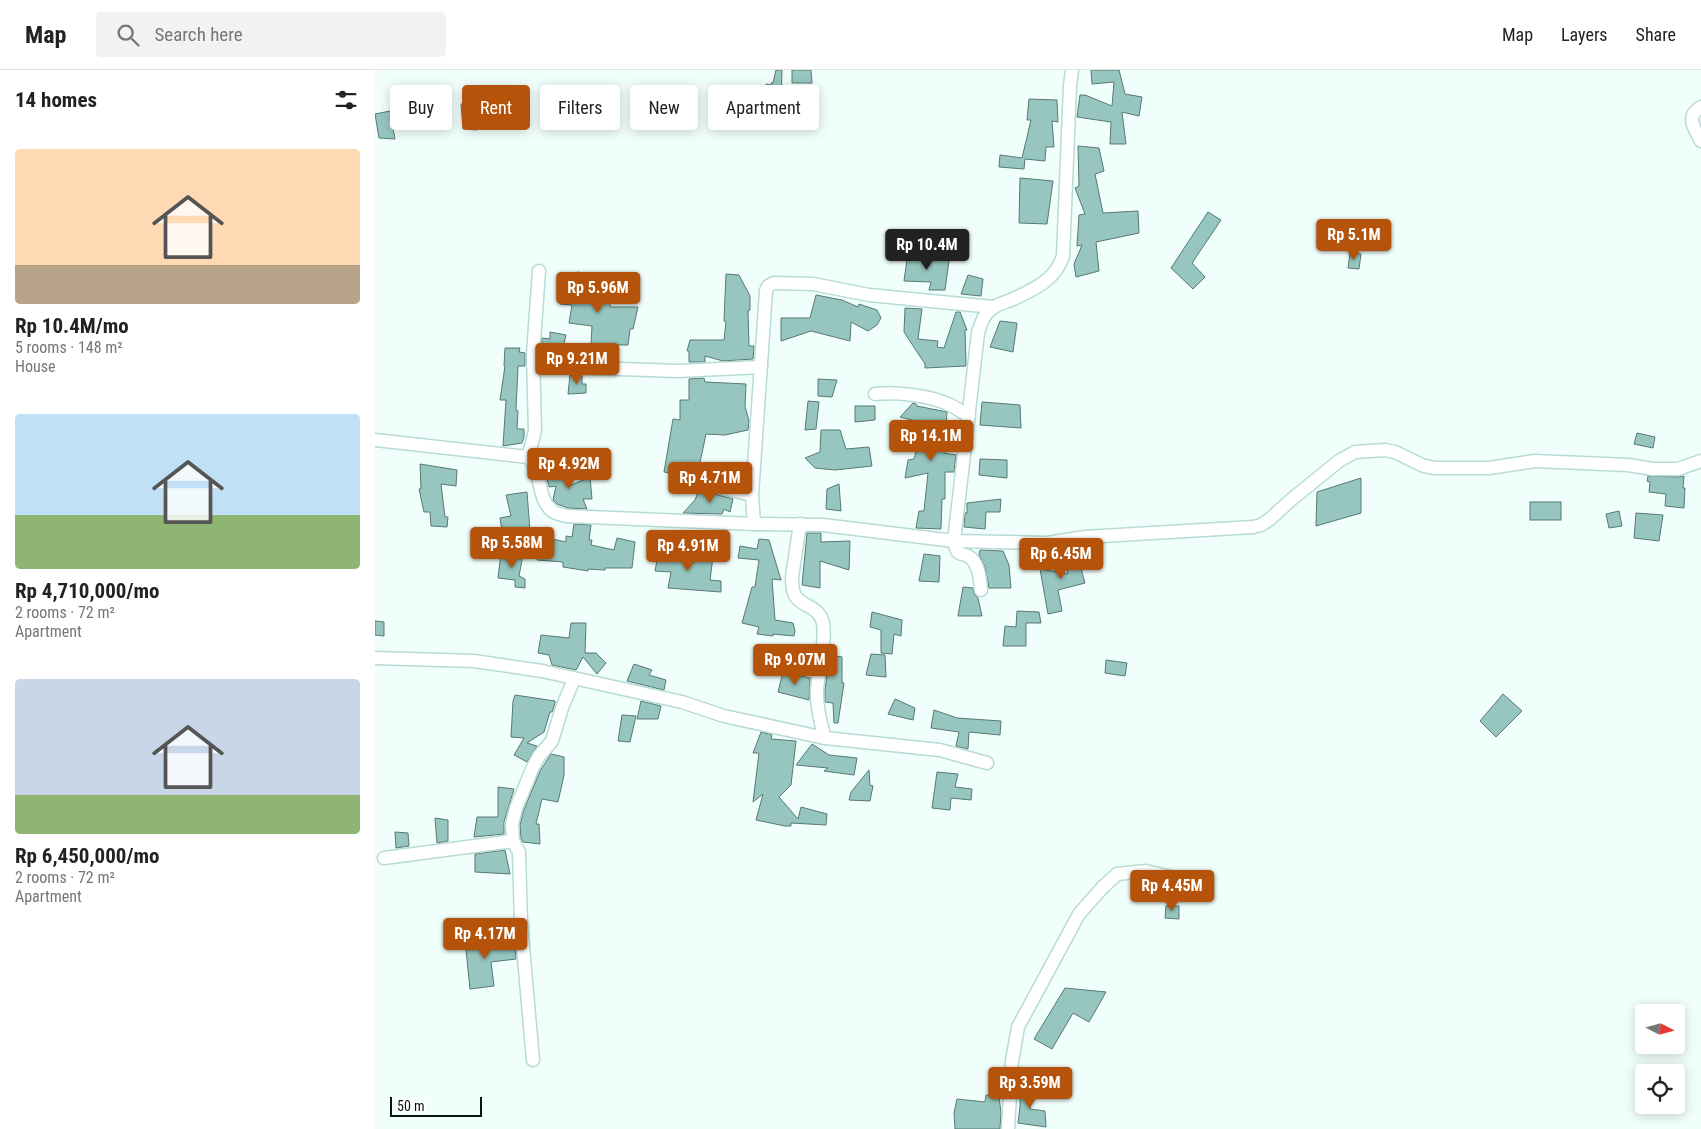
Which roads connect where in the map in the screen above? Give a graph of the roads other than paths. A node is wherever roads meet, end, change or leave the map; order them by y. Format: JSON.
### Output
{"nodes":[{"id":1,"x":1072,"y":70,"type":"edge"},
{"id":2,"x":1701,"y":107,"type":"edge"},
{"id":3,"x":1701,"y":141,"type":"edge"},
{"id":4,"x":539,"y":270,"type":"dead end"},
{"id":5,"x":993,"y":307,"type":"junction"},
{"id":6,"x":533,"y":366,"type":"junction"},
{"id":7,"x":761,"y":367,"type":"junction"},
{"id":8,"x":875,"y":394,"type":"dead end"},
{"id":9,"x":969,"y":416,"type":"junction"},
{"id":10,"x":375,"y":440,"type":"edge"},
{"id":11,"x":528,"y":457,"type":"junction"},
{"id":12,"x":1701,"y":461,"type":"edge"},
{"id":13,"x":702,"y":484,"type":"dead end"},
{"id":14,"x":752,"y":496,"type":"junction"},
{"id":15,"x":754,"y":524,"type":"junction"},
{"id":16,"x":800,"y":524,"type":"junction"},
{"id":17,"x":953,"y":541,"type":"junction"},
{"id":18,"x":981,"y":590,"type":"dead end"},
{"id":19,"x":375,"y":658,"type":"edge"},
{"id":20,"x":574,"y":678,"type":"junction"},
{"id":21,"x":825,"y":738,"type":"junction"},
{"id":22,"x":987,"y":763,"type":"dead end"},
{"id":23,"x":513,"y":841,"type":"junction"},
{"id":24,"x":384,"y":858,"type":"dead end"},
{"id":25,"x":1174,"y":878,"type":"dead end"},
{"id":26,"x":533,"y":1060,"type":"dead end"},
{"id":27,"x":1008,"y":1129,"type":"edge"}],
"edges":[{"from":1,"to":5,"type":"street"},
{"from":2,"to":3,"type":"street"},
{"from":4,"to":6,"type":"street"},
{"from":5,"to":7,"type":"street"},
{"from":5,"to":9,"type":"street"},
{"from":6,"to":7,"type":"street"},
{"from":6,"to":11,"type":"street"},
{"from":7,"to":14,"type":"street"},
{"from":8,"to":9,"type":"street"},
{"from":9,"to":17,"type":"street"},
{"from":10,"to":11,"type":"street"},
{"from":11,"to":15,"type":"street"},
{"from":12,"to":17,"type":"street"},
{"from":13,"to":14,"type":"street"},
{"from":14,"to":15,"type":"street"},
{"from":15,"to":16,"type":"street"},
{"from":16,"to":17,"type":"street"},
{"from":16,"to":21,"type":"street"},
{"from":17,"to":18,"type":"street"},
{"from":19,"to":20,"type":"street"},
{"from":20,"to":21,"type":"street"},
{"from":20,"to":23,"type":"street"},
{"from":21,"to":22,"type":"street"},
{"from":23,"to":24,"type":"street"},
{"from":23,"to":26,"type":"street"},
{"from":25,"to":27,"type":"street"}]}
